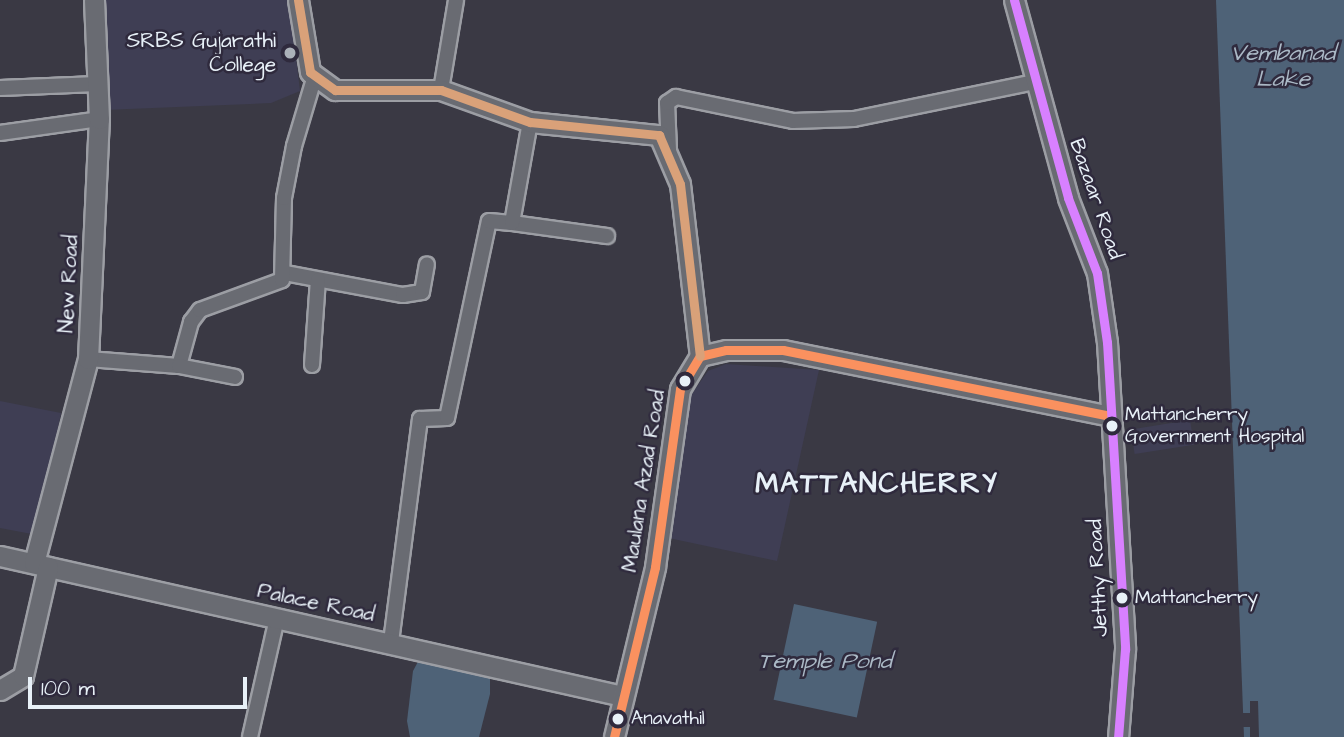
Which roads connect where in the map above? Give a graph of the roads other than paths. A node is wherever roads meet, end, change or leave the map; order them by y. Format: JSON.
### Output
{"nodes":[{"id":1,"x":94,"y":0,"type":"edge"},
{"id":2,"x":298,"y":0,"type":"edge"},
{"id":3,"x":456,"y":0,"type":"edge"},
{"id":4,"x":1014,"y":0,"type":"edge"},
{"id":5,"x":314,"y":79,"type":"junction"},
{"id":6,"x":1035,"y":82,"type":"junction"},
{"id":7,"x":97,"y":84,"type":"junction"},
{"id":8,"x":0,"y":88,"type":"edge"},
{"id":9,"x":441,"y":90,"type":"junction"},
{"id":10,"x":99,"y":119,"type":"junction"},
{"id":11,"x":530,"y":122,"type":"junction"},
{"id":12,"x":0,"y":133,"type":"edge"},
{"id":13,"x":669,"y":151,"type":"junction"},
{"id":14,"x":512,"y":223,"type":"junction"},
{"id":15,"x":607,"y":236,"type":"dead end"},
{"id":16,"x":426,"y":264,"type":"dead end"},
{"id":17,"x":285,"y":273,"type":"junction"},
{"id":18,"x":318,"y":280,"type":"junction"},
{"id":19,"x":701,"y":356,"type":"junction"},
{"id":20,"x":88,"y":359,"type":"junction"},
{"id":21,"x":312,"y":365,"type":"dead end"},
{"id":22,"x":179,"y":366,"type":"junction"},
{"id":23,"x":236,"y":377,"type":"dead end"},
{"id":24,"x":1111,"y":416,"type":"junction"},
{"id":25,"x":0,"y":556,"type":"edge"},
{"id":26,"x":41,"y":565,"type":"junction"},
{"id":27,"x":277,"y":618,"type":"junction"},
{"id":28,"x":391,"y":642,"type":"junction"},
{"id":29,"x":0,"y":690,"type":"edge"},
{"id":30,"x":622,"y":696,"type":"junction"},
{"id":31,"x":250,"y":737,"type":"edge"},
{"id":32,"x":614,"y":737,"type":"edge"},
{"id":33,"x":1118,"y":737,"type":"edge"}],
"edges":[{"from":1,"to":7,"type":"street","name":"New Road"},
{"from":2,"to":5,"type":"street"},
{"from":3,"to":9,"type":"street"},
{"from":4,"to":6,"type":"street","name":"Bazaar Road"},
{"from":5,"to":9,"type":"street"},
{"from":5,"to":17,"type":"street"},
{"from":6,"to":13,"type":"street"},
{"from":6,"to":24,"type":"street","name":"Bazaar Road"},
{"from":7,"to":8,"type":"street"},
{"from":7,"to":10,"type":"street","name":"New Road"},
{"from":9,"to":11,"type":"street"},
{"from":10,"to":12,"type":"street"},
{"from":10,"to":20,"type":"street","name":"New Road"},
{"from":11,"to":13,"type":"street"},
{"from":11,"to":14,"type":"street"},
{"from":13,"to":19,"type":"street"},
{"from":14,"to":15,"type":"street"},
{"from":14,"to":28,"type":"street"},
{"from":16,"to":18,"type":"street"},
{"from":17,"to":18,"type":"street"},
{"from":17,"to":22,"type":"street"},
{"from":18,"to":21,"type":"street"},
{"from":19,"to":24,"type":"street"},
{"from":19,"to":30,"type":"street","name":"Maulana Azad Road"},
{"from":20,"to":22,"type":"street"},
{"from":20,"to":26,"type":"street","name":"New Road"},
{"from":22,"to":23,"type":"street"},
{"from":24,"to":33,"type":"street","name":"Jetthy Road"},
{"from":25,"to":26,"type":"street","name":"Palace Road"},
{"from":26,"to":27,"type":"street","name":"Palace Road"},
{"from":26,"to":29,"type":"street","name":"New Road"},
{"from":27,"to":28,"type":"street","name":"Palace Road"},
{"from":27,"to":31,"type":"street"},
{"from":28,"to":30,"type":"street","name":"Palace Road"},
{"from":30,"to":32,"type":"street","name":"Maulana Azad Road"}]}
